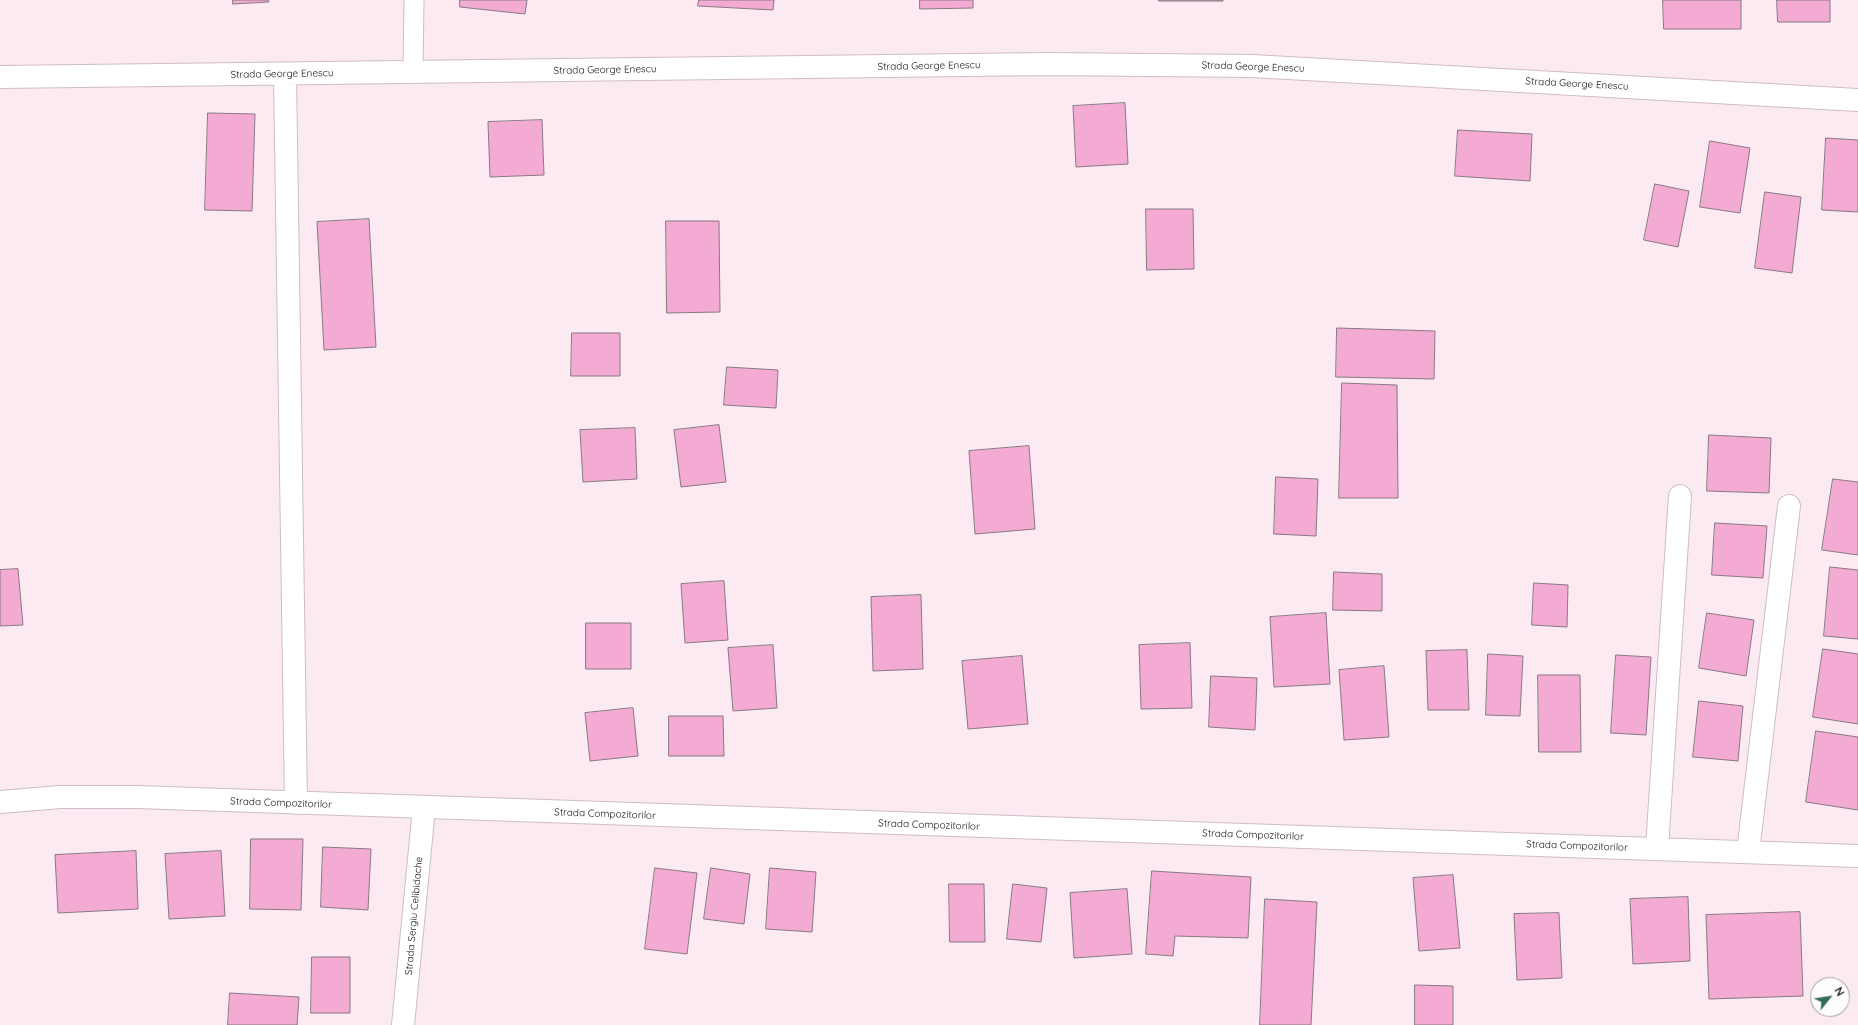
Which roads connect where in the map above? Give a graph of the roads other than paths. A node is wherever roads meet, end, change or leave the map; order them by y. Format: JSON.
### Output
{"nodes":[{"id":1,"x":414,"y":0,"type":"edge"},
{"id":2,"x":413,"y":72,"type":"junction"},
{"id":3,"x":285,"y":74,"type":"junction"},
{"id":4,"x":0,"y":77,"type":"edge"},
{"id":5,"x":1858,"y":100,"type":"edge"},
{"id":6,"x":1680,"y":496,"type":"dead end"},
{"id":7,"x":1789,"y":506,"type":"dead end"},
{"id":8,"x":0,"y":802,"type":"edge"},
{"id":9,"x":296,"y":803,"type":"junction"},
{"id":10,"x":424,"y":808,"type":"junction"},
{"id":11,"x":1657,"y":848,"type":"junction"},
{"id":12,"x":1748,"y":852,"type":"junction"},
{"id":13,"x":1858,"y":856,"type":"edge"},
{"id":14,"x":403,"y":1025,"type":"edge"}],
"edges":[{"from":1,"to":2,"type":"lane"},
{"from":2,"to":3,"type":"street","name":"Strada George Enescu"},
{"from":2,"to":5,"type":"street","name":"Strada George Enescu"},
{"from":3,"to":4,"type":"street","name":"Strada George Enescu"},
{"from":3,"to":9,"type":"street"},
{"from":6,"to":11,"type":"street"},
{"from":7,"to":12,"type":"street"},
{"from":8,"to":9,"type":"street","name":"Strada Compozitorilor"},
{"from":9,"to":10,"type":"street","name":"Strada Compozitorilor"},
{"from":10,"to":11,"type":"street","name":"Strada Compozitorilor"},
{"from":10,"to":14,"type":"street","name":"Strada Sergiu Celibidache"},
{"from":11,"to":12,"type":"street","name":"Strada Compozitorilor"},
{"from":12,"to":13,"type":"street","name":"Strada Compozitorilor"}]}
